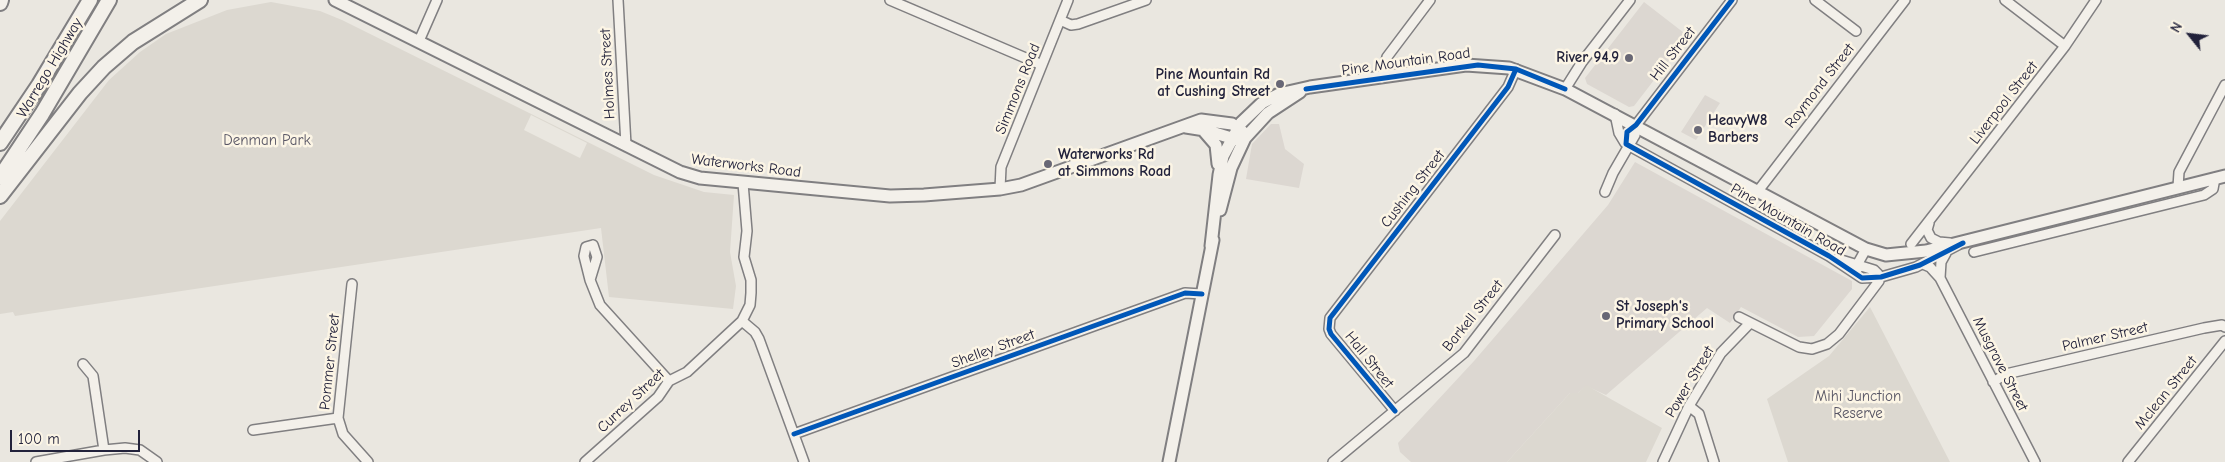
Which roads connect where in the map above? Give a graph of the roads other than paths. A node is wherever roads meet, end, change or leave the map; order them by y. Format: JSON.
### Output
{"nodes":[{"id":1,"x":90,"y":0,"type":"edge"},
{"id":2,"x":109,"y":0,"type":"edge"},
{"id":3,"x":213,"y":0,"type":"edge"},
{"id":4,"x":334,"y":0,"type":"edge"},
{"id":5,"x":437,"y":0,"type":"edge"},
{"id":6,"x":618,"y":0,"type":"edge"},
{"id":7,"x":890,"y":0,"type":"edge"},
{"id":8,"x":1068,"y":0,"type":"edge"},
{"id":9,"x":1146,"y":0,"type":"edge"},
{"id":10,"x":1430,"y":0,"type":"edge"},
{"id":11,"x":1630,"y":0,"type":"edge"},
{"id":12,"x":1732,"y":0,"type":"edge"},
{"id":13,"x":1815,"y":0,"type":"edge"},
{"id":14,"x":1905,"y":0,"type":"edge"},
{"id":15,"x":2005,"y":0,"type":"edge"},
{"id":16,"x":2096,"y":0,"type":"edge"},
{"id":17,"x":197,"y":2,"type":"edge"},
{"id":18,"x":1060,"y":20,"type":"junction"},
{"id":19,"x":1856,"y":32,"type":"dead end"},
{"id":20,"x":419,"y":41,"type":"junction"},
{"id":21,"x":2065,"y":46,"type":"junction"},
{"id":22,"x":1042,"y":65,"type":"junction"},
{"id":23,"x":1516,"y":69,"type":"junction"},
{"id":24,"x":1382,"y":78,"type":"junction"},
{"id":25,"x":2225,"y":85,"type":"edge"},
{"id":26,"x":1306,"y":89,"type":"junction"},
{"id":27,"x":1565,"y":89,"type":"junction"},
{"id":28,"x":1616,"y":114,"type":"junction"},
{"id":29,"x":1636,"y":125,"type":"junction"},
{"id":30,"x":1183,"y":127,"type":"junction"},
{"id":31,"x":1238,"y":127,"type":"junction"},
{"id":32,"x":1203,"y":130,"type":"junction"},
{"id":33,"x":1231,"y":138,"type":"junction"},
{"id":34,"x":1245,"y":138,"type":"junction"},
{"id":35,"x":0,"y":143,"type":"edge"},
{"id":36,"x":626,"y":145,"type":"junction"},
{"id":37,"x":1628,"y":145,"type":"junction"},
{"id":38,"x":1219,"y":175,"type":"junction"},
{"id":39,"x":0,"y":177,"type":"edge"},
{"id":40,"x":2220,"y":177,"type":"edge"},
{"id":41,"x":743,"y":183,"type":"junction"},
{"id":42,"x":2178,"y":187,"type":"junction"},
{"id":43,"x":1000,"y":189,"type":"junction"},
{"id":44,"x":1758,"y":190,"type":"junction"},
{"id":45,"x":1605,"y":192,"type":"dead end"},
{"id":46,"x":0,"y":196,"type":"edge"},
{"id":47,"x":1930,"y":220,"type":"junction"},
{"id":48,"x":1555,"y":234,"type":"dead end"},
{"id":49,"x":1963,"y":243,"type":"junction"},
{"id":50,"x":1911,"y":244,"type":"dead end"},
{"id":51,"x":1211,"y":246,"type":"junction"},
{"id":52,"x":1866,"y":248,"type":"junction"},
{"id":53,"x":1946,"y":252,"type":"junction"},
{"id":54,"x":1974,"y":252,"type":"dead end"},
{"id":55,"x":1829,"y":256,"type":"junction"},
{"id":56,"x":1923,"y":264,"type":"junction"},
{"id":57,"x":1857,"y":265,"type":"junction"},
{"id":58,"x":1859,"y":277,"type":"junction"},
{"id":59,"x":1879,"y":278,"type":"junction"},
{"id":60,"x":1940,"y":278,"type":"junction"},
{"id":61,"x":590,"y":280,"type":"dead end"},
{"id":62,"x":352,"y":284,"type":"dead end"},
{"id":63,"x":1202,"y":294,"type":"junction"},
{"id":64,"x":1865,"y":300,"type":"junction"},
{"id":65,"x":1740,"y":317,"type":"dead end"},
{"id":66,"x":742,"y":321,"type":"junction"},
{"id":67,"x":1329,"y":323,"type":"joint"},
{"id":68,"x":1750,"y":323,"type":"junction"},
{"id":69,"x":2225,"y":327,"type":"edge"},
{"id":70,"x":2225,"y":341,"type":"edge"},
{"id":71,"x":83,"y":364,"type":"dead end"},
{"id":72,"x":669,"y":381,"type":"junction"},
{"id":73,"x":1993,"y":382,"type":"junction"},
{"id":74,"x":1689,"y":406,"type":"junction"},
{"id":75,"x":1394,"y":411,"type":"junction"},
{"id":76,"x":338,"y":418,"type":"junction"},
{"id":77,"x":253,"y":430,"type":"dead end"},
{"id":78,"x":794,"y":434,"type":"junction"},
{"id":79,"x":104,"y":450,"type":"junction"},
{"id":80,"x":36,"y":462,"type":"edge"},
{"id":81,"x":157,"y":462,"type":"edge"},
{"id":82,"x":368,"y":462,"type":"edge"},
{"id":83,"x":585,"y":462,"type":"edge"},
{"id":84,"x":804,"y":462,"type":"edge"},
{"id":85,"x":1168,"y":462,"type":"edge"},
{"id":86,"x":1333,"y":462,"type":"edge"},
{"id":87,"x":1663,"y":462,"type":"edge"},
{"id":88,"x":1714,"y":462,"type":"edge"},
{"id":89,"x":2035,"y":462,"type":"edge"},
{"id":90,"x":2128,"y":462,"type":"edge"}],
"edges":[{"from":1,"to":35,"type":"highway","name":"Warrego Highway"},
{"from":2,"to":39,"type":"highway","name":"Warrego Highway"},
{"from":3,"to":17,"type":"highway"},
{"from":4,"to":20,"type":"main road","name":"Waterworks Road"},
{"from":5,"to":20,"type":"street"},
{"from":6,"to":36,"type":"street","name":"Holmes Street"},
{"from":7,"to":22,"type":"street"},
{"from":8,"to":18,"type":"street","name":"Simmons Road"},
{"from":9,"to":18,"type":"street"},
{"from":10,"to":24,"type":"street"},
{"from":11,"to":27,"type":"street"},
{"from":12,"to":29,"type":"street","name":"Hill Street"},
{"from":13,"to":19,"type":"street"},
{"from":14,"to":44,"type":"street","name":"Raymond Street"},
{"from":15,"to":21,"type":"street"},
{"from":16,"to":21,"type":"street","name":"Liverpool Street"},
{"from":17,"to":46,"type":"highway"},
{"from":18,"to":22,"type":"street","name":"Simmons Road"},
{"from":20,"to":36,"type":"main road","name":"Waterworks Road"},
{"from":21,"to":47,"type":"street","name":"Liverpool Street"},
{"from":22,"to":43,"type":"street","name":"Simmons Road"},
{"from":23,"to":24,"type":"main road","name":"Pine Mountain Road"},
{"from":23,"to":27,"type":"main road","name":"Pine Mountain Road"},
{"from":23,"to":67,"type":"street","name":"Cushing Street"},
{"from":24,"to":26,"type":"main road","name":"Pine Mountain Road"},
{"from":25,"to":42,"type":"street"},
{"from":26,"to":31,"type":"main road","name":"Pine Mountain Road"},
{"from":26,"to":34,"type":"main road","name":"Pine Mountain Road"},
{"from":27,"to":28,"type":"main road","name":"Pine Mountain Road"},
{"from":28,"to":29,"type":"main road","name":"Pine Mountain Road"},
{"from":28,"to":37,"type":"street"},
{"from":29,"to":37,"type":"street"},
{"from":29,"to":44,"type":"main road","name":"Pine Mountain Road"},
{"from":30,"to":31,"type":"main road","name":"Waterworks Road"},
{"from":30,"to":32,"type":"main road","name":"Waterworks Road"},
{"from":30,"to":43,"type":"main road","name":"Waterworks Road"},
{"from":31,"to":33,"type":"main road","name":"Pine Mountain Road"},
{"from":31,"to":34,"type":"main road"},
{"from":32,"to":33,"type":"main road","name":"Waterworks Road"},
{"from":32,"to":38,"type":"main road"},
{"from":33,"to":34,"type":"main road","name":"Waterworks Road"},
{"from":33,"to":38,"type":"main road","name":"Pine Mountain Road"},
{"from":34,"to":51,"type":"main road","name":"Pine Mountain Road"},
{"from":36,"to":41,"type":"main road","name":"Waterworks Road"},
{"from":37,"to":45,"type":"street"},
{"from":37,"to":55,"type":"street","name":"Pine Mountain Road"},
{"from":38,"to":51,"type":"main road","name":"Pine Mountain Road"},
{"from":40,"to":42,"type":"main road","name":"Pine Mountain Road"},
{"from":40,"to":54,"type":"street","name":"Pine Mountain Road"},
{"from":41,"to":43,"type":"main road","name":"Waterworks Road"},
{"from":41,"to":66,"type":"street"},
{"from":42,"to":49,"type":"main road","name":"Pine Mountain Road"},
{"from":44,"to":52,"type":"main road","name":"Pine Mountain Road"},
{"from":47,"to":49,"type":"street"},
{"from":47,"to":50,"type":"street","name":"Liverpool Street"},
{"from":48,"to":75,"type":"street","name":"Barkell Street"},
{"from":49,"to":52,"type":"main road","name":"Pine Mountain Road"},
{"from":49,"to":53,"type":"street","name":"Pine Mountain Road"},
{"from":51,"to":63,"type":"main road","name":"Pine Mountain Road"},
{"from":52,"to":57,"type":"street","name":"Pine Mountain Road"},
{"from":53,"to":56,"type":"street","name":"Pine Mountain Road"},
{"from":53,"to":60,"type":"street"},
{"from":55,"to":57,"type":"street","name":"Pine Mountain Road"},
{"from":55,"to":58,"type":"street","name":"Pine Mountain Road"},
{"from":56,"to":59,"type":"street","name":"Pine Mountain Road"},
{"from":56,"to":60,"type":"street","name":"Musgrave Street"},
{"from":57,"to":58,"type":"street","name":"Pine Mountain Road"},
{"from":57,"to":59,"type":"street","name":"Pine Mountain Road"},
{"from":58,"to":59,"type":"street","name":"Pine Mountain Road"},
{"from":58,"to":64,"type":"street"},
{"from":59,"to":64,"type":"street"},
{"from":60,"to":73,"type":"street","name":"Musgrave Street"},
{"from":61,"to":72,"type":"street"},
{"from":62,"to":76,"type":"street","name":"Pommer Street"},
{"from":63,"to":78,"type":"street","name":"Shelley Street"},
{"from":63,"to":85,"type":"main road","name":"Pine Mountain Road"},
{"from":64,"to":68,"type":"street"},
{"from":65,"to":68,"type":"street"},
{"from":66,"to":72,"type":"street","name":"Currey Street"},
{"from":66,"to":78,"type":"street"},
{"from":67,"to":75,"type":"street","name":"Hall Street"},
{"from":68,"to":74,"type":"street","name":"Power Street"},
{"from":69,"to":73,"type":"street","name":"Palmer Street"},
{"from":70,"to":90,"type":"street","name":"Mclean Street"},
{"from":71,"to":79,"type":"street"},
{"from":72,"to":83,"type":"street","name":"Currey Street"},
{"from":73,"to":89,"type":"street","name":"Musgrave Street"},
{"from":74,"to":87,"type":"street","name":"Power Street"},
{"from":74,"to":88,"type":"street"},
{"from":75,"to":86,"type":"street","name":"Barkell Street"},
{"from":76,"to":77,"type":"street"},
{"from":76,"to":82,"type":"street","name":"Pommer Street"},
{"from":78,"to":84,"type":"street"},
{"from":79,"to":80,"type":"street"},
{"from":79,"to":81,"type":"street"}]}
